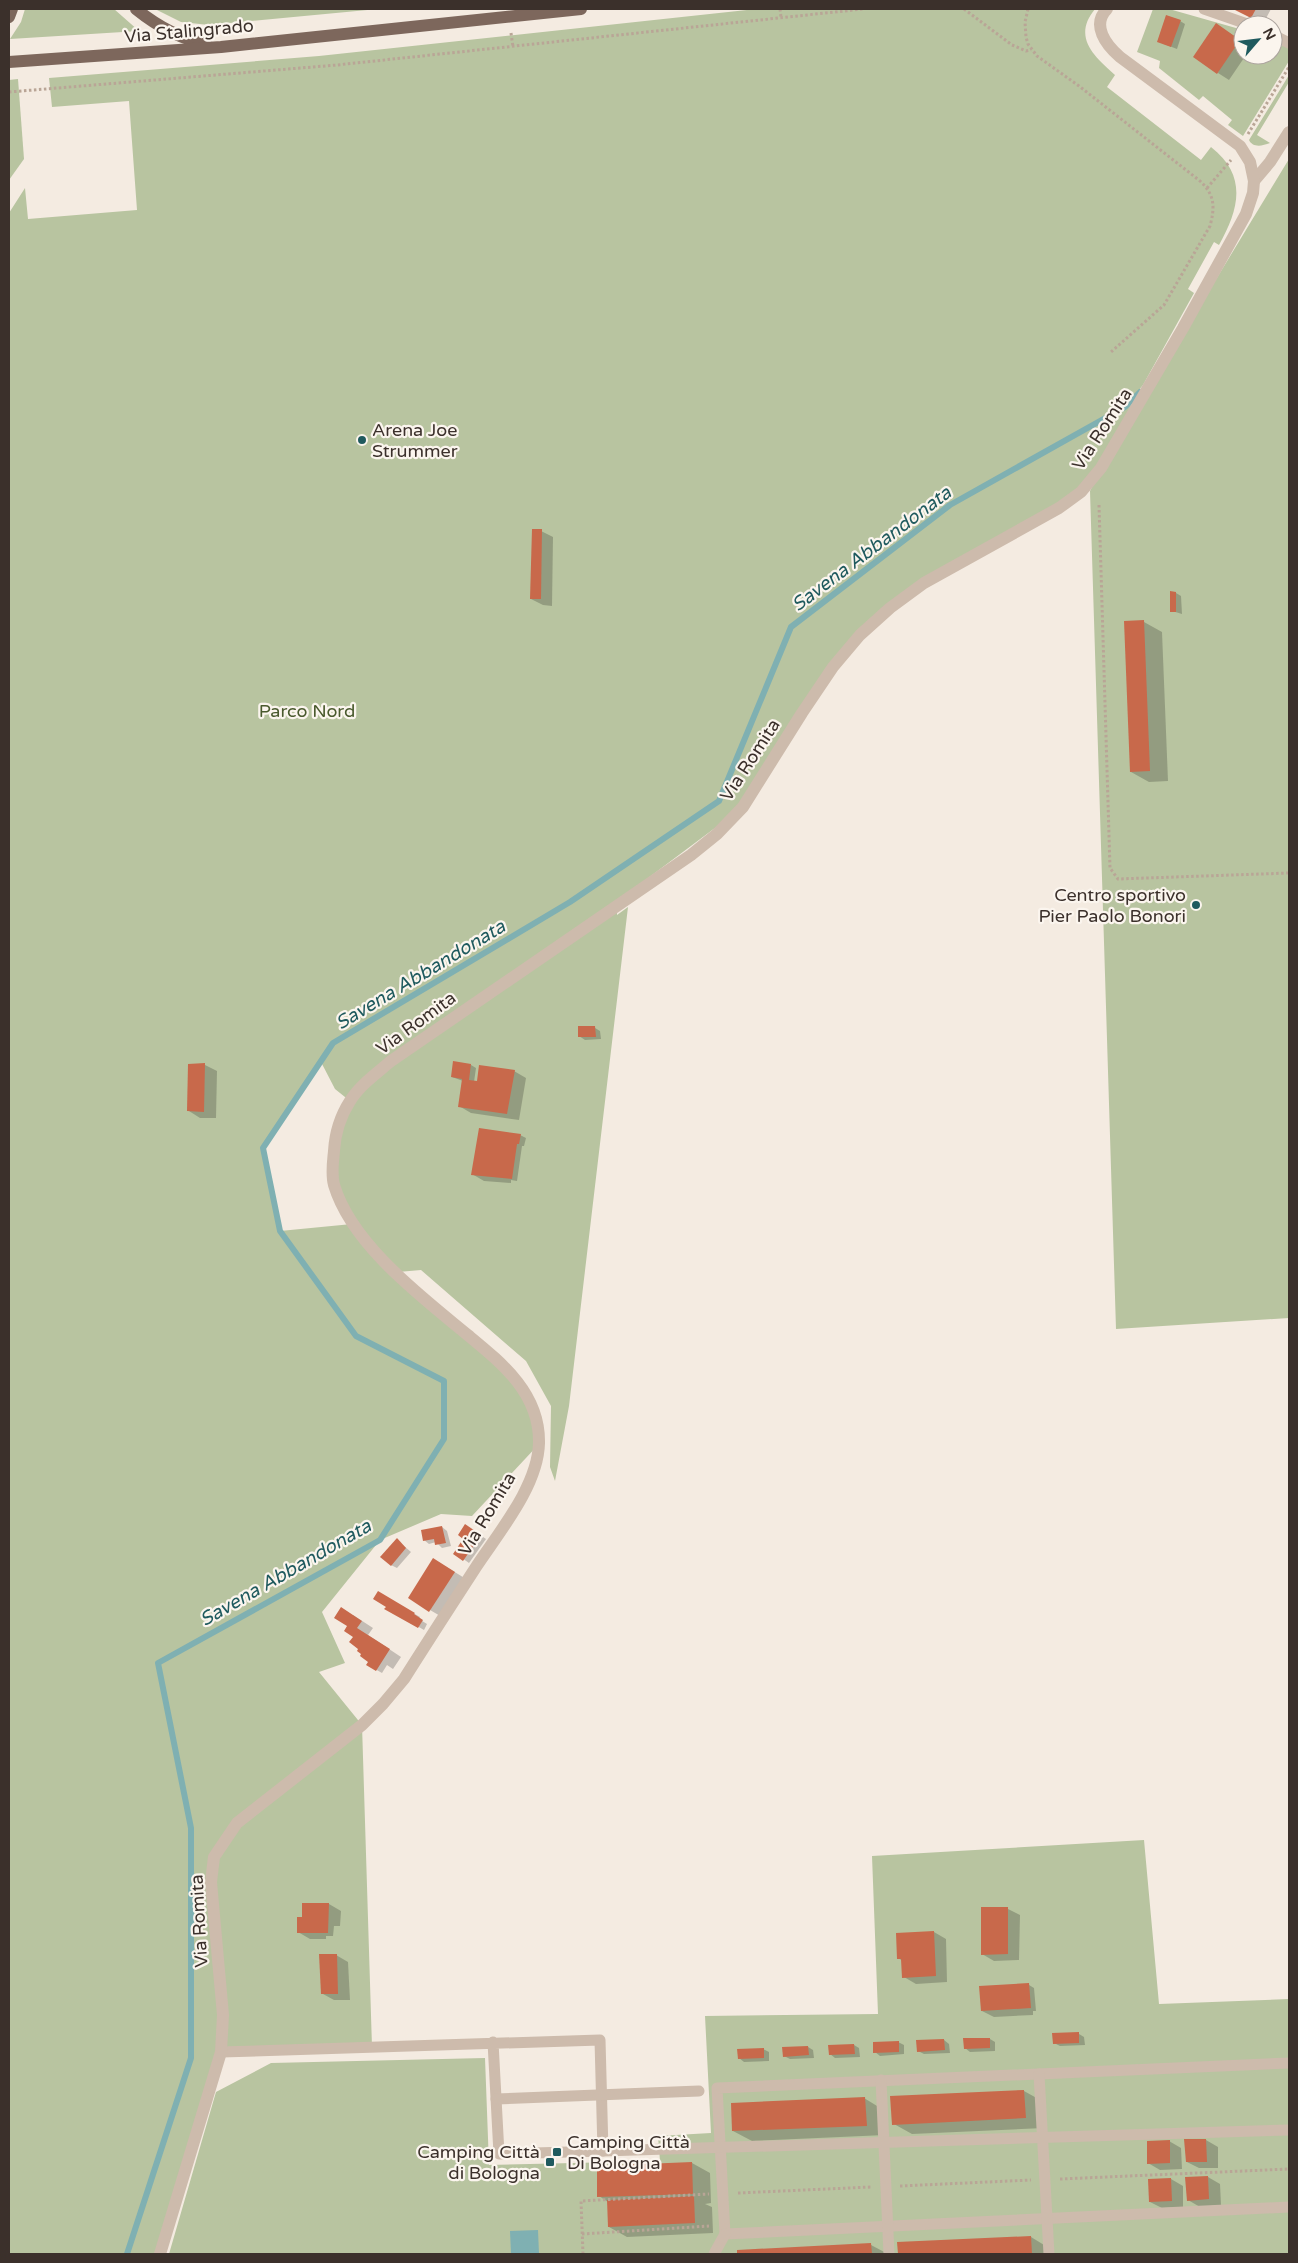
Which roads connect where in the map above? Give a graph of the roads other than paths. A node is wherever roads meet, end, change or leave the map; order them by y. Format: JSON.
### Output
{"nodes":[{"id":1,"x":12,"y":9,"type":"edge"},
{"id":2,"x":136,"y":9,"type":"edge"},
{"id":3,"x":581,"y":9,"type":"edge"},
{"id":4,"x":1108,"y":9,"type":"edge"},
{"id":5,"x":1204,"y":9,"type":"edge"},
{"id":6,"x":9,"y":17,"type":"edge"},
{"id":7,"x":1233,"y":19,"type":"edge"},
{"id":8,"x":222,"y":47,"type":"junction"},
{"id":9,"x":9,"y":62,"type":"edge"},
{"id":10,"x":1289,"y":132,"type":"edge"},
{"id":11,"x":1254,"y":181,"type":"junction"},
{"id":12,"x":493,"y":2042,"type":"junction"},
{"id":13,"x":221,"y":2052,"type":"junction"},
{"id":14,"x":1289,"y":2063,"type":"edge"},
{"id":15,"x":1039,"y":2074,"type":"junction"},
{"id":16,"x":881,"y":2080,"type":"junction"},
{"id":17,"x":699,"y":2091,"type":"dead end"},
{"id":18,"x":602,"y":2095,"type":"junction"},
{"id":19,"x":496,"y":2099,"type":"junction"},
{"id":20,"x":1289,"y":2130,"type":"edge"},
{"id":21,"x":1043,"y":2137,"type":"junction"},
{"id":22,"x":884,"y":2142,"type":"junction"},
{"id":23,"x":719,"y":2147,"type":"junction"},
{"id":24,"x":603,"y":2151,"type":"junction"},
{"id":25,"x":1289,"y":2207,"type":"edge"},
{"id":26,"x":1048,"y":2218,"type":"junction"},
{"id":27,"x":888,"y":2226,"type":"junction"},
{"id":28,"x":725,"y":2229,"type":"junction"},
{"id":29,"x":160,"y":2254,"type":"edge"},
{"id":30,"x":714,"y":2254,"type":"edge"},
{"id":31,"x":889,"y":2254,"type":"edge"},
{"id":32,"x":1050,"y":2254,"type":"edge"}],
"edges":[{"from":1,"to":6,"type":"main road"},
{"from":2,"to":8,"type":"main road"},
{"from":3,"to":8,"type":"main road","name":"Via Stalingrado"},
{"from":4,"to":11,"type":"street","name":"Via Romita"},
{"from":5,"to":7,"type":"lane"},
{"from":8,"to":9,"type":"main road","name":"Via Stalingrado"},
{"from":10,"to":11,"type":"street"},
{"from":11,"to":13,"type":"street","name":"Via Romita"},
{"from":12,"to":13,"type":"lane"},
{"from":12,"to":18,"type":"lane"},
{"from":12,"to":19,"type":"lane"},
{"from":13,"to":29,"type":"street","name":"Via Romita"},
{"from":14,"to":15,"type":"lane"},
{"from":15,"to":16,"type":"lane"},
{"from":15,"to":21,"type":"lane"},
{"from":16,"to":22,"type":"lane"},
{"from":16,"to":23,"type":"lane"},
{"from":17,"to":18,"type":"lane"},
{"from":18,"to":19,"type":"lane"},
{"from":18,"to":24,"type":"lane"},
{"from":19,"to":24,"type":"lane"},
{"from":20,"to":21,"type":"lane"},
{"from":21,"to":22,"type":"lane"},
{"from":21,"to":26,"type":"lane"},
{"from":22,"to":23,"type":"lane"},
{"from":22,"to":27,"type":"lane"},
{"from":23,"to":24,"type":"lane"},
{"from":23,"to":28,"type":"lane"},
{"from":25,"to":26,"type":"lane"},
{"from":26,"to":27,"type":"lane"},
{"from":26,"to":32,"type":"lane"},
{"from":27,"to":28,"type":"lane"},
{"from":27,"to":31,"type":"lane"},
{"from":28,"to":30,"type":"lane"}]}
